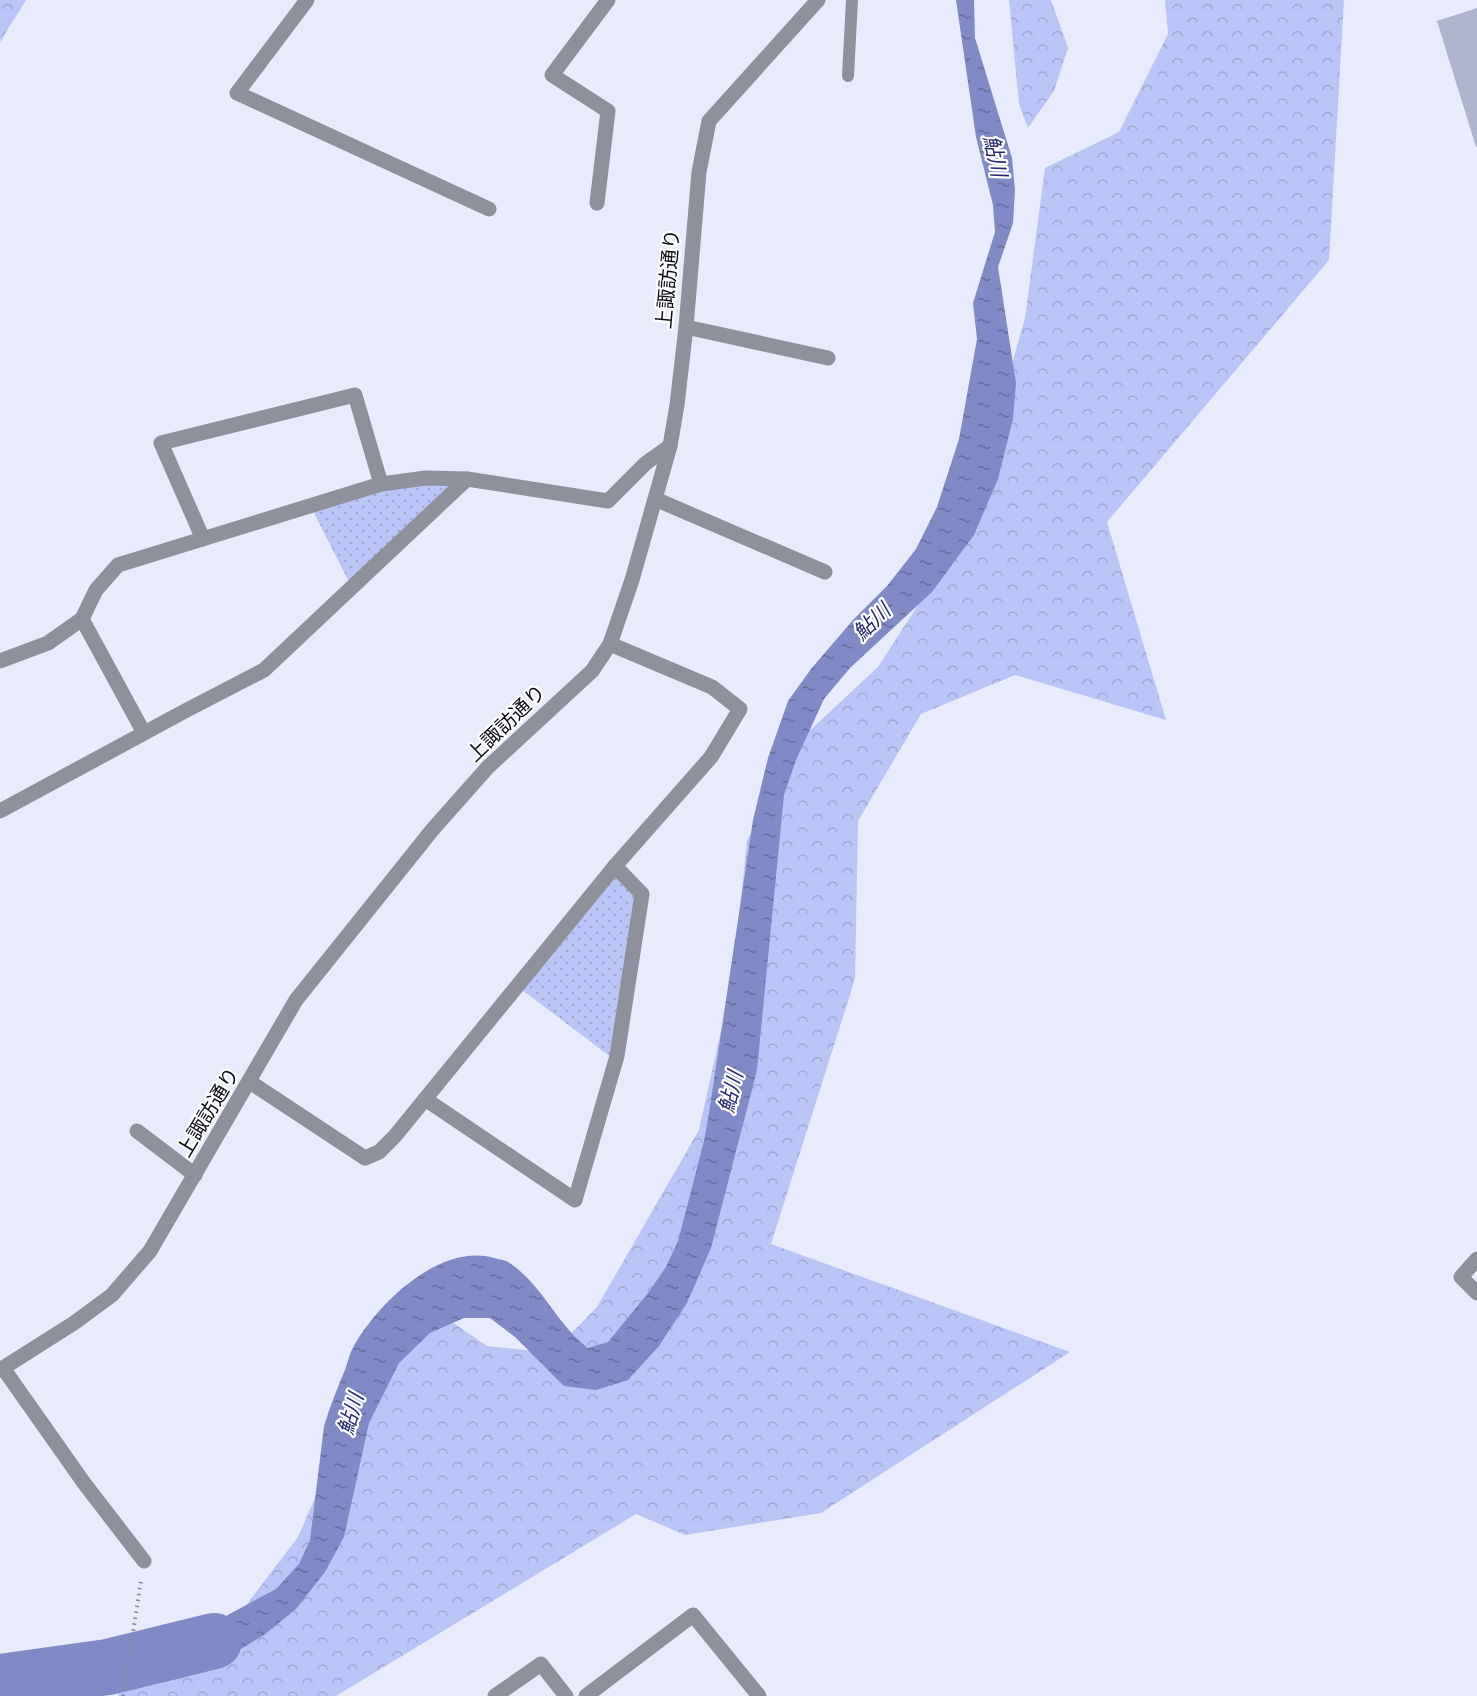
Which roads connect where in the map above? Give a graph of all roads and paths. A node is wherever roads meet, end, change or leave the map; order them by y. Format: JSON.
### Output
{"nodes":[{"id":1,"x":307,"y":0,"type":"edge"},
{"id":2,"x":608,"y":0,"type":"edge"},
{"id":3,"x":818,"y":0,"type":"edge"},
{"id":4,"x":852,"y":0,"type":"edge"},
{"id":5,"x":848,"y":76,"type":"dead end"},
{"id":6,"x":597,"y":203,"type":"dead end"},
{"id":7,"x":489,"y":209,"type":"dead end"},
{"id":8,"x":686,"y":327,"type":"junction"},
{"id":9,"x":828,"y":358,"type":"dead end"},
{"id":10,"x":670,"y":446,"type":"junction"},
{"id":11,"x":467,"y":478,"type":"junction"},
{"id":12,"x":381,"y":484,"type":"junction"},
{"id":13,"x":656,"y":499,"type":"junction"},
{"id":14,"x":202,"y":539,"type":"junction"},
{"id":15,"x":825,"y":572,"type":"dead end"},
{"id":16,"x":82,"y":619,"type":"junction"},
{"id":17,"x":610,"y":644,"type":"junction"},
{"id":18,"x":0,"y":661,"type":"edge"},
{"id":19,"x":144,"y":733,"type":"junction"},
{"id":20,"x":0,"y":811,"type":"edge"},
{"id":21,"x":615,"y":866,"type":"junction"},
{"id":22,"x":250,"y":1082,"type":"junction"},
{"id":23,"x":425,"y":1099,"type":"junction"},
{"id":24,"x":137,"y":1131,"type":"dead end"},
{"id":25,"x":195,"y":1175,"type":"junction"},
{"id":26,"x":1477,"y":1259,"type":"edge"},
{"id":27,"x":1477,"y":1293,"type":"edge"},
{"id":28,"x":1,"y":1369,"type":"edge"},
{"id":29,"x":144,"y":1561,"type":"joint"},
{"id":30,"x":123,"y":1694,"type":"edge"},
{"id":31,"x":495,"y":1696,"type":"edge"},
{"id":32,"x":566,"y":1696,"type":"edge"},
{"id":33,"x":586,"y":1696,"type":"edge"},
{"id":34,"x":759,"y":1696,"type":"edge"}],
"edges":[{"from":1,"to":7,"type":"street"},
{"from":2,"to":6,"type":"street"},
{"from":3,"to":8,"type":"street","name":"上諏訪通り"},
{"from":4,"to":5,"type":"lane"},
{"from":8,"to":9,"type":"street"},
{"from":8,"to":10,"type":"street","name":"上諏訪通り"},
{"from":10,"to":11,"type":"street"},
{"from":10,"to":13,"type":"street","name":"上諏訪通り"},
{"from":11,"to":12,"type":"street"},
{"from":11,"to":19,"type":"street"},
{"from":12,"to":14,"type":"street"},
{"from":12,"to":14,"type":"street"},
{"from":13,"to":15,"type":"street"},
{"from":13,"to":17,"type":"street","name":"上諏訪通り"},
{"from":14,"to":16,"type":"street"},
{"from":16,"to":18,"type":"street"},
{"from":16,"to":19,"type":"street"},
{"from":17,"to":21,"type":"street"},
{"from":17,"to":22,"type":"street","name":"上諏訪通り"},
{"from":19,"to":20,"type":"street"},
{"from":21,"to":23,"type":"street"},
{"from":21,"to":23,"type":"street"},
{"from":22,"to":23,"type":"street"},
{"from":22,"to":25,"type":"street","name":"上諏訪通り"},
{"from":24,"to":25,"type":"street"},
{"from":25,"to":28,"type":"street","name":"上諏訪通り"},
{"from":26,"to":27,"type":"street"},
{"from":28,"to":29,"type":"street"},
{"from":29,"to":30,"type":"path"},
{"from":31,"to":32,"type":"street"},
{"from":33,"to":34,"type":"street"}]}
